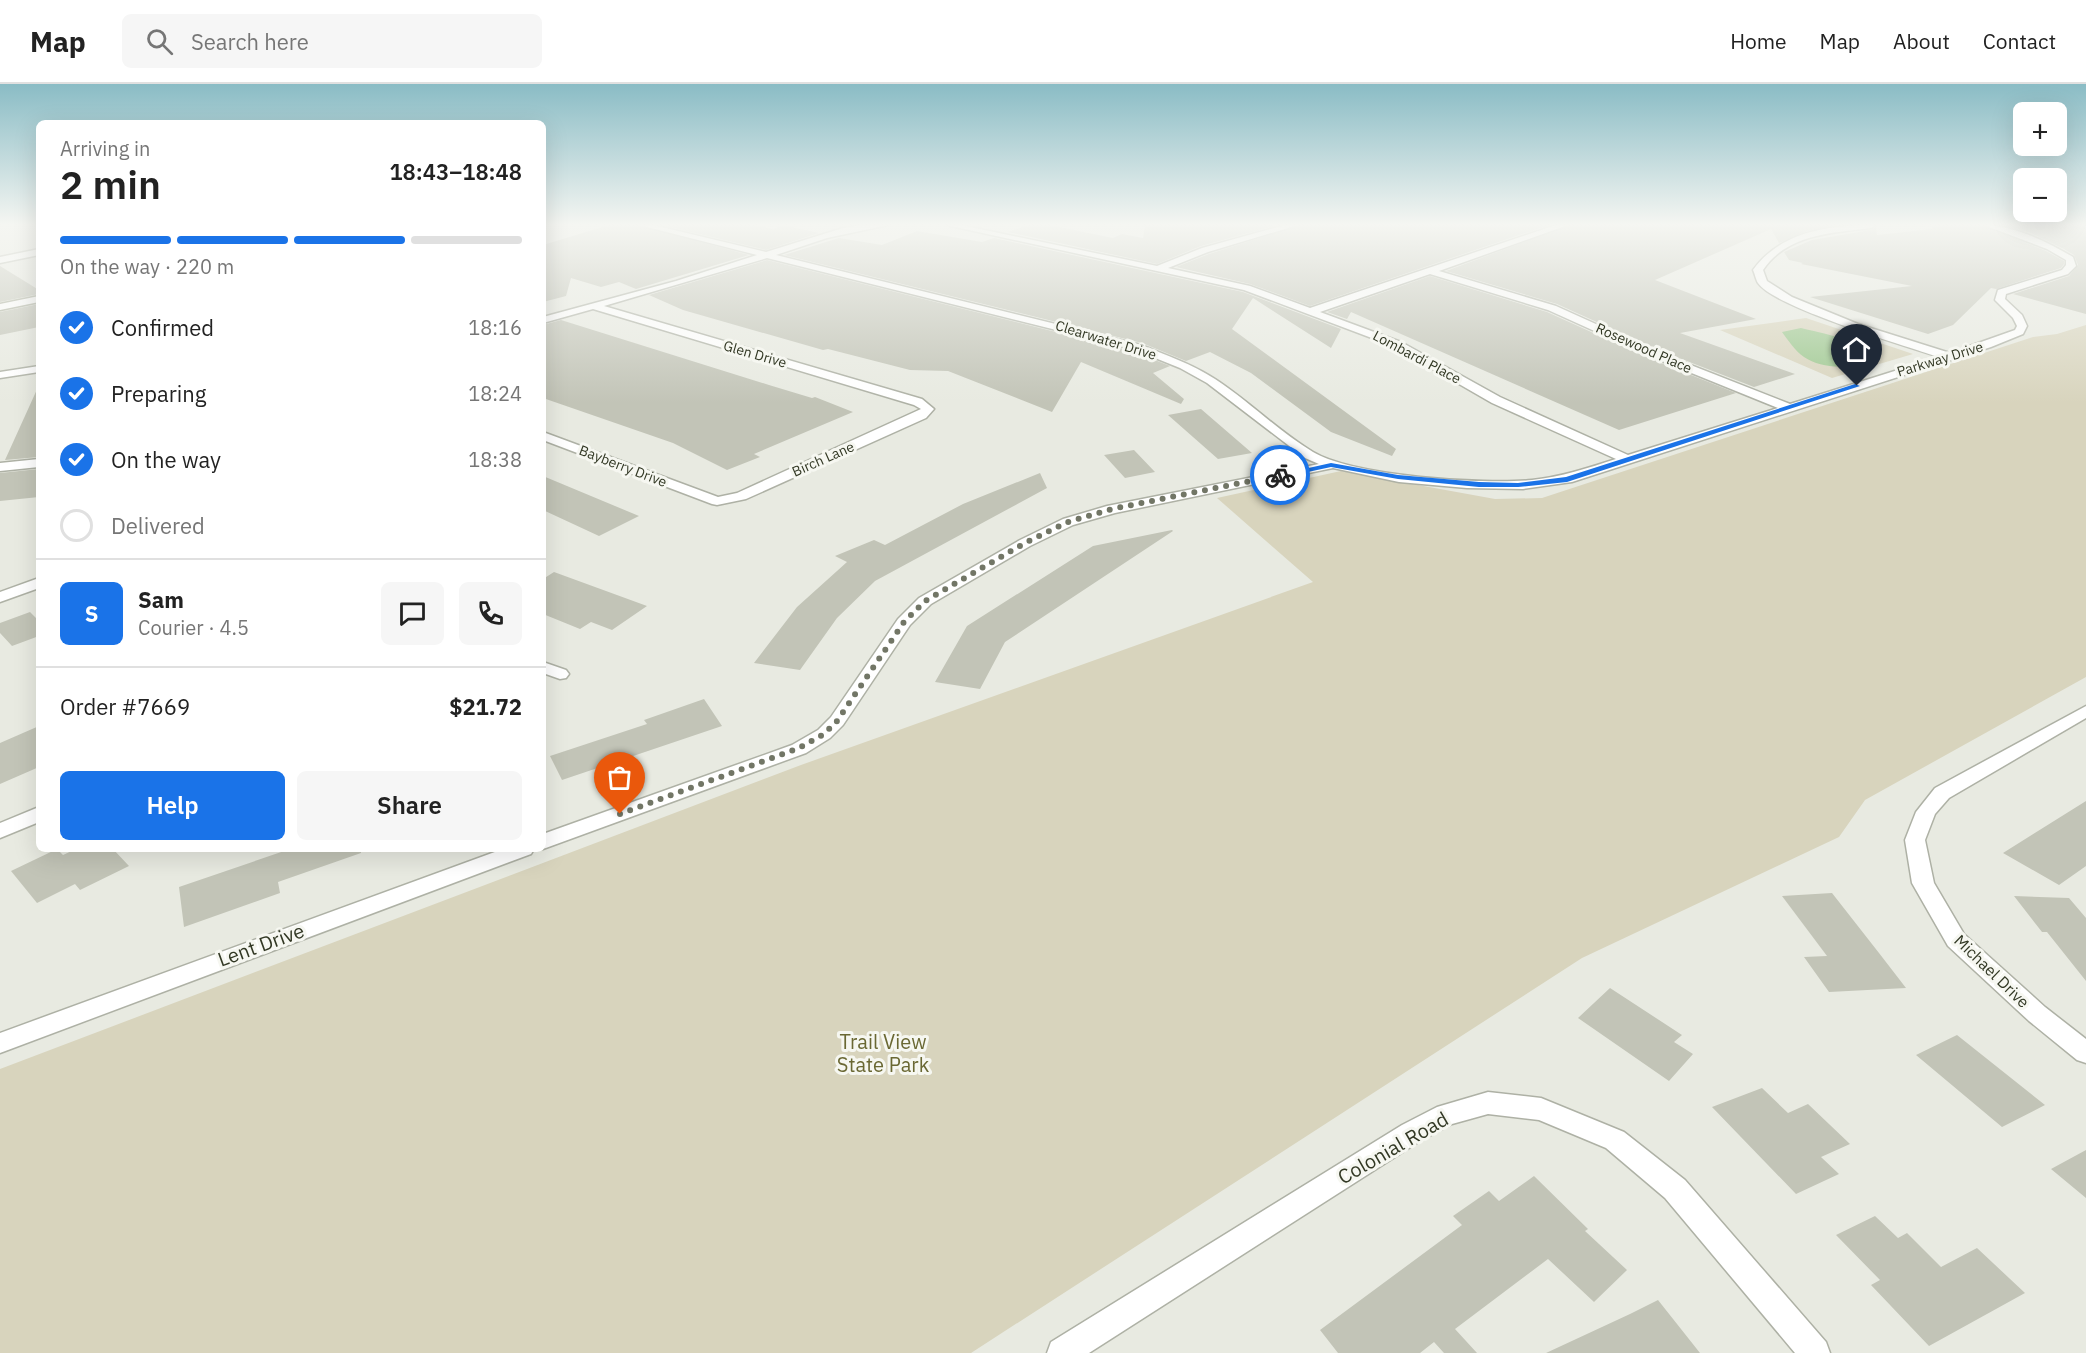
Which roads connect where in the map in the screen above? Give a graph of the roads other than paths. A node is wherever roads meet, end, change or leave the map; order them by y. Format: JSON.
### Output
{"nodes":[{"id":1,"x":671,"y":284,"type":"edge"},
{"id":2,"x":885,"y":284,"type":"edge"},
{"id":3,"x":1229,"y":284,"type":"edge"},
{"id":4,"x":1391,"y":284,"type":"edge"},
{"id":5,"x":1474,"y":284,"type":"edge"},
{"id":6,"x":1765,"y":284,"type":"edge"},
{"id":7,"x":2026,"y":284,"type":"edge"},
{"id":8,"x":36,"y":300,"type":"edge"},
{"id":9,"x":592,"y":306,"type":"junction"},
{"id":10,"x":0,"y":307,"type":"edge"},
{"id":11,"x":1312,"y":311,"type":"junction"},
{"id":12,"x":546,"y":319,"type":"edge"},
{"id":13,"x":1947,"y":356,"type":"junction"},
{"id":14,"x":36,"y":369,"type":"edge"},
{"id":15,"x":0,"y":375,"type":"edge"},
{"id":16,"x":918,"y":402,"type":"joint"},
{"id":17,"x":1789,"y":408,"type":"junction"},
{"id":18,"x":546,"y":437,"type":"edge"},
{"id":19,"x":1628,"y":460,"type":"junction"},
{"id":20,"x":36,"y":463,"type":"edge"},
{"id":21,"x":1331,"y":465,"type":"junction"},
{"id":22,"x":0,"y":467,"type":"edge"},
{"id":23,"x":703,"y":497,"type":"joint"},
{"id":24,"x":36,"y":584,"type":"edge"},
{"id":25,"x":0,"y":597,"type":"edge"},
{"id":26,"x":546,"y":668,"type":"edge"},
{"id":27,"x":560,"y":674,"type":"dead end"},
{"id":28,"x":2086,"y":711,"type":"edge"},
{"id":29,"x":36,"y":815,"type":"edge"},
{"id":30,"x":0,"y":831,"type":"edge"},
{"id":31,"x":546,"y":841,"type":"edge"},
{"id":32,"x":516,"y":852,"type":"edge"},
{"id":33,"x":0,"y":1043,"type":"edge"},
{"id":34,"x":2086,"y":1053,"type":"edge"},
{"id":35,"x":1062,"y":1353,"type":"edge"},
{"id":36,"x":1815,"y":1353,"type":"edge"}],
"edges":[{"from":1,"to":9,"type":"street"},
{"from":2,"to":21,"type":"street","name":"Clearwater Drive"},
{"from":3,"to":11,"type":"street","name":"Lombardi Place"},
{"from":4,"to":11,"type":"street"},
{"from":5,"to":17,"type":"street","name":"Rosewood Place"},
{"from":6,"to":13,"type":"street"},
{"from":7,"to":13,"type":"street","name":"Parkway Drive"},
{"from":8,"to":10,"type":"street"},
{"from":9,"to":12,"type":"street"},
{"from":9,"to":16,"type":"street","name":"Glen Drive"},
{"from":11,"to":19,"type":"street","name":"Lombardi Place"},
{"from":13,"to":17,"type":"street","name":"Parkway Drive"},
{"from":14,"to":15,"type":"street"},
{"from":16,"to":23,"type":"street","name":"Birch Lane"},
{"from":17,"to":19,"type":"street","name":"Parkway Drive"},
{"from":18,"to":23,"type":"street","name":"Bayberry Drive"},
{"from":19,"to":21,"type":"street","name":"Parkway Drive"},
{"from":20,"to":22,"type":"street"},
{"from":21,"to":31,"type":"street"},
{"from":24,"to":25,"type":"street"},
{"from":26,"to":27,"type":"street"},
{"from":28,"to":34,"type":"street","name":"Michael Drive"},
{"from":29,"to":30,"type":"street"},
{"from":32,"to":33,"type":"street","name":"Lent Drive"},
{"from":35,"to":36,"type":"street","name":"Colonial Road"}]}
